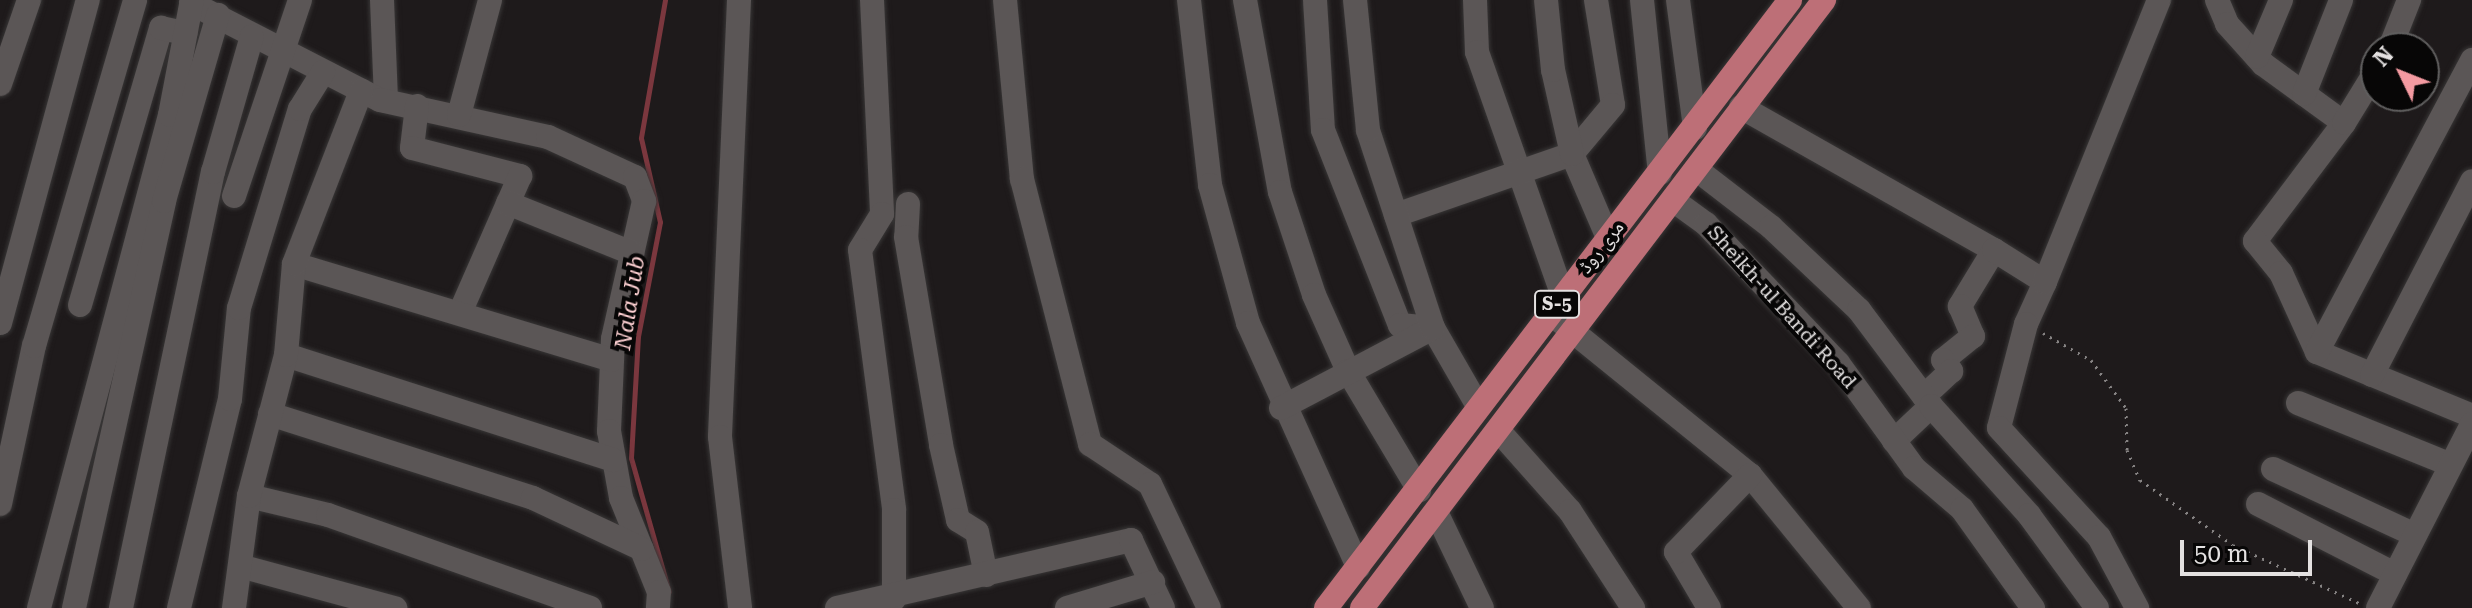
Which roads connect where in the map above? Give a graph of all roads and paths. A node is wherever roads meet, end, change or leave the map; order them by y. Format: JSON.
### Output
{"nodes":[{"id":1,"x":29,"y":0,"type":"edge"},
{"id":2,"x":88,"y":0,"type":"edge"},
{"id":3,"x":135,"y":0,"type":"edge"},
{"id":4,"x":300,"y":0,"type":"edge"},
{"id":5,"x":382,"y":0,"type":"edge"},
{"id":6,"x":490,"y":0,"type":"edge"},
{"id":7,"x":739,"y":0,"type":"edge"},
{"id":8,"x":872,"y":0,"type":"edge"},
{"id":9,"x":1005,"y":0,"type":"edge"},
{"id":10,"x":1189,"y":0,"type":"edge"},
{"id":11,"x":1245,"y":0,"type":"edge"},
{"id":12,"x":1315,"y":0,"type":"edge"},
{"id":13,"x":1355,"y":0,"type":"edge"},
{"id":14,"x":1475,"y":0,"type":"edge"},
{"id":15,"x":1546,"y":0,"type":"edge"},
{"id":16,"x":1596,"y":0,"type":"edge"},
{"id":17,"x":1642,"y":0,"type":"edge"},
{"id":18,"x":1678,"y":0,"type":"edge"},
{"id":19,"x":1790,"y":0,"type":"edge"},
{"id":20,"x":1824,"y":0,"type":"edge"},
{"id":21,"x":2159,"y":0,"type":"edge"},
{"id":22,"x":2217,"y":0,"type":"edge"},
{"id":23,"x":2281,"y":0,"type":"edge"},
{"id":24,"x":2341,"y":0,"type":"edge"},
{"id":25,"x":2409,"y":0,"type":"edge"},
{"id":26,"x":192,"y":2,"type":"edge"},
{"id":27,"x":218,"y":15,"type":"junction"},
{"id":28,"x":2396,"y":32,"type":"edge"},
{"id":29,"x":185,"y":33,"type":"junction"},
{"id":30,"x":252,"y":36,"type":"junction"},
{"id":31,"x":283,"y":53,"type":"junction"},
{"id":32,"x":2257,"y":57,"type":"junction"},
{"id":33,"x":2472,"y":60,"type":"edge"},
{"id":34,"x":323,"y":72,"type":"junction"},
{"id":35,"x":0,"y":84,"type":"edge"},
{"id":36,"x":361,"y":91,"type":"junction"},
{"id":37,"x":2304,"y":94,"type":"junction"},
{"id":38,"x":2360,"y":97,"type":"edge"},
{"id":39,"x":386,"y":101,"type":"junction"},
{"id":40,"x":417,"y":106,"type":"junction"},
{"id":41,"x":1741,"y":107,"type":"junction"},
{"id":42,"x":459,"y":115,"type":"junction"},
{"id":43,"x":2344,"y":123,"type":"junction"},
{"id":44,"x":1695,"y":128,"type":"junction"},
{"id":45,"x":1572,"y":154,"type":"junction"},
{"id":46,"x":1696,"y":169,"type":"junction"},
{"id":47,"x":1660,"y":173,"type":"junction"},
{"id":48,"x":1518,"y":176,"type":"junction"},
{"id":49,"x":2472,"y":181,"type":"edge"},
{"id":50,"x":234,"y":196,"type":"dead end"},
{"id":51,"x":1673,"y":200,"type":"junction"},
{"id":52,"x":508,"y":203,"type":"junction"},
{"id":53,"x":908,"y":204,"type":"dead end"},
{"id":54,"x":1396,"y":215,"type":"junction"},
{"id":55,"x":1608,"y":238,"type":"junction"},
{"id":56,"x":1994,"y":250,"type":"junction"},
{"id":57,"x":632,"y":253,"type":"junction"},
{"id":58,"x":294,"y":264,"type":"junction"},
{"id":59,"x":2045,"y":282,"type":"junction"},
{"id":60,"x":80,"y":305,"type":"dead end"},
{"id":61,"x":1556,"y":305,"type":"junction"},
{"id":62,"x":460,"y":313,"type":"junction"},
{"id":63,"x":0,"y":323,"type":"edge"},
{"id":64,"x":2026,"y":324,"type":"junction"},
{"id":65,"x":1433,"y":328,"type":"junction"},
{"id":66,"x":1573,"y":332,"type":"junction"},
{"id":67,"x":2317,"y":352,"type":"junction"},
{"id":68,"x":286,"y":355,"type":"junction"},
{"id":69,"x":612,"y":360,"type":"junction"},
{"id":70,"x":1348,"y":371,"type":"junction"},
{"id":71,"x":2372,"y":375,"type":"junction"},
{"id":72,"x":1927,"y":401,"type":"junction"},
{"id":73,"x":2298,"y":403,"type":"dead end"},
{"id":74,"x":1478,"y":406,"type":"junction"},
{"id":75,"x":1281,"y":408,"type":"junction"},
{"id":76,"x":270,"y":414,"type":"junction"},
{"id":77,"x":2472,"y":416,"type":"edge"},
{"id":78,"x":2472,"y":424,"type":"edge"},
{"id":79,"x":1498,"y":430,"type":"junction"},
{"id":80,"x":1894,"y":441,"type":"junction"},
{"id":81,"x":614,"y":460,"type":"junction"},
{"id":82,"x":2449,"y":464,"type":"junction"},
{"id":83,"x":2273,"y":469,"type":"dead end"},
{"id":84,"x":1750,"y":475,"type":"junction"},
{"id":85,"x":1419,"y":490,"type":"junction"},
{"id":86,"x":249,"y":496,"type":"junction"},
{"id":87,"x":0,"y":504,"type":"edge"},
{"id":88,"x":2258,"y":504,"type":"dead end"},
{"id":89,"x":1436,"y":512,"type":"junction"},
{"id":90,"x":2413,"y":534,"type":"junction"},
{"id":91,"x":642,"y":549,"type":"junction"},
{"id":92,"x":240,"y":566,"type":"junction"},
{"id":93,"x":1358,"y":567,"type":"junction"},
{"id":94,"x":2395,"y":574,"type":"junction"},
{"id":95,"x":986,"y":575,"type":"junction"},
{"id":96,"x":1153,"y":582,"type":"junction"},
{"id":97,"x":894,"y":599,"type":"junction"},
{"id":98,"x":39,"y":608,"type":"edge"},
{"id":99,"x":74,"y":608,"type":"edge"},
{"id":100,"x":121,"y":608,"type":"edge"},
{"id":101,"x":179,"y":608,"type":"edge"},
{"id":102,"x":234,"y":608,"type":"edge"},
{"id":103,"x":395,"y":608,"type":"edge"},
{"id":104,"x":590,"y":608,"type":"edge"},
{"id":105,"x":658,"y":608,"type":"edge"},
{"id":106,"x":740,"y":608,"type":"edge"},
{"id":107,"x":837,"y":608,"type":"edge"},
{"id":108,"x":1067,"y":608,"type":"edge"},
{"id":109,"x":1163,"y":608,"type":"edge"},
{"id":110,"x":1209,"y":608,"type":"edge"},
{"id":111,"x":1326,"y":608,"type":"edge"},
{"id":112,"x":1362,"y":608,"type":"edge"},
{"id":113,"x":1482,"y":608,"type":"edge"},
{"id":114,"x":1633,"y":608,"type":"edge"},
{"id":115,"x":1709,"y":608,"type":"edge"},
{"id":116,"x":1859,"y":608,"type":"edge"},
{"id":117,"x":2033,"y":608,"type":"edge"},
{"id":118,"x":2097,"y":608,"type":"edge"},
{"id":119,"x":2137,"y":608,"type":"edge"},
{"id":120,"x":2370,"y":608,"type":"edge"},
{"id":121,"x":2378,"y":608,"type":"edge"}],
"edges":[{"from":1,"to":35,"type":"street"},
{"from":2,"to":63,"type":"street"},
{"from":3,"to":87,"type":"street"},
{"from":4,"to":31,"type":"street"},
{"from":5,"to":39,"type":"street"},
{"from":6,"to":42,"type":"street"},
{"from":7,"to":106,"type":"street"},
{"from":8,"to":97,"type":"street"},
{"from":9,"to":110,"type":"street"},
{"from":10,"to":75,"type":"street"},
{"from":11,"to":70,"type":"street"},
{"from":12,"to":65,"type":"street"},
{"from":13,"to":54,"type":"street"},
{"from":14,"to":48,"type":"street"},
{"from":15,"to":45,"type":"street"},
{"from":16,"to":45,"type":"street"},
{"from":17,"to":47,"type":"street"},
{"from":18,"to":44,"type":"street"},
{"from":19,"to":44,"type":"main road","name":"مری روڈ","number":"S-5"},
{"from":20,"to":41,"type":"main road","name":"مری روڈ","number":"S-5"},
{"from":21,"to":59,"type":"street"},
{"from":22,"to":32,"type":"street"},
{"from":23,"to":32,"type":"street"},
{"from":24,"to":37,"type":"street"},
{"from":25,"to":28,"type":"street"},
{"from":26,"to":27,"type":"street"},
{"from":26,"to":29,"type":"street"},
{"from":27,"to":30,"type":"street"},
{"from":27,"to":99,"type":"street"},
{"from":29,"to":60,"type":"street"},
{"from":29,"to":98,"type":"street"},
{"from":30,"to":31,"type":"street"},
{"from":30,"to":100,"type":"street"},
{"from":31,"to":34,"type":"street"},
{"from":31,"to":50,"type":"street"},
{"from":32,"to":37,"type":"street"},
{"from":33,"to":67,"type":"street"},
{"from":34,"to":36,"type":"street"},
{"from":34,"to":101,"type":"street"},
{"from":36,"to":39,"type":"street"},
{"from":36,"to":58,"type":"street"},
{"from":37,"to":43,"type":"street"},
{"from":38,"to":43,"type":"street"},
{"from":39,"to":40,"type":"street"},
{"from":40,"to":42,"type":"street"},
{"from":40,"to":52,"type":"street"},
{"from":41,"to":46,"type":"main road","name":"مری روڈ","number":"S-5"},
{"from":41,"to":56,"type":"street"},
{"from":42,"to":57,"type":"street"},
{"from":43,"to":67,"type":"street"},
{"from":44,"to":47,"type":"main road","name":"مری روڈ","number":"S-5"},
{"from":45,"to":48,"type":"street"},
{"from":45,"to":55,"type":"street"},
{"from":46,"to":51,"type":"main road","name":"مری روڈ","number":"S-5"},
{"from":46,"to":72,"type":"street"},
{"from":47,"to":55,"type":"main road","name":"مری روڈ","number":"S-5"},
{"from":48,"to":54,"type":"street"},
{"from":48,"to":61,"type":"street"},
{"from":49,"to":71,"type":"street"},
{"from":51,"to":66,"type":"main road","name":"مری روڈ","number":"S-5"},
{"from":51,"to":80,"type":"street","name":"Sheikh-ul Bandi Road"},
{"from":52,"to":57,"type":"street"},
{"from":52,"to":62,"type":"street"},
{"from":53,"to":95,"type":"street"},
{"from":54,"to":65,"type":"street"},
{"from":55,"to":61,"type":"main road","name":"مری روڈ","number":"S-5"},
{"from":56,"to":59,"type":"street"},
{"from":56,"to":72,"type":"street"},
{"from":57,"to":69,"type":"street"},
{"from":58,"to":62,"type":"street"},
{"from":58,"to":68,"type":"street"},
{"from":59,"to":64,"type":"street"},
{"from":61,"to":66,"type":"street"},
{"from":61,"to":74,"type":"main road","name":"مری روڈ","number":"S-5"},
{"from":62,"to":69,"type":"street"},
{"from":64,"to":119,"type":"street"},
{"from":64,"to":120,"type":"path"},
{"from":65,"to":70,"type":"street"},
{"from":65,"to":74,"type":"street"},
{"from":66,"to":79,"type":"main road","name":"مری روڈ","number":"S-5"},
{"from":66,"to":84,"type":"street"},
{"from":67,"to":71,"type":"street"},
{"from":68,"to":76,"type":"street"},
{"from":68,"to":81,"type":"street"},
{"from":69,"to":81,"type":"street"},
{"from":70,"to":75,"type":"street"},
{"from":70,"to":85,"type":"street"},
{"from":71,"to":77,"type":"street"},
{"from":72,"to":80,"type":"street"},
{"from":72,"to":118,"type":"street"},
{"from":73,"to":82,"type":"street"},
{"from":74,"to":85,"type":"main road","name":"مری روڈ","number":"S-5"},
{"from":75,"to":93,"type":"street"},
{"from":76,"to":86,"type":"street"},
{"from":76,"to":91,"type":"street"},
{"from":78,"to":82,"type":"street"},
{"from":79,"to":89,"type":"main road","name":"مری روڈ","number":"S-5"},
{"from":79,"to":114,"type":"street"},
{"from":80,"to":117,"type":"street","name":"Sheikh-ul Bandi Road"},
{"from":81,"to":91,"type":"street"},
{"from":82,"to":90,"type":"street"},
{"from":83,"to":90,"type":"street"},
{"from":84,"to":115,"type":"street"},
{"from":84,"to":116,"type":"street"},
{"from":85,"to":93,"type":"main road","name":"مری روڈ","number":"S-5"},
{"from":86,"to":92,"type":"street"},
{"from":86,"to":104,"type":"street"},
{"from":88,"to":94,"type":"street"},
{"from":89,"to":112,"type":"main road","name":"مری روڈ","number":"S-5"},
{"from":89,"to":113,"type":"street"},
{"from":90,"to":94,"type":"street"},
{"from":91,"to":105,"type":"street"},
{"from":92,"to":102,"type":"street"},
{"from":92,"to":103,"type":"street"},
{"from":93,"to":111,"type":"main road","name":"مری روڈ","number":"S-5"},
{"from":94,"to":121,"type":"street"},
{"from":95,"to":96,"type":"street"},
{"from":95,"to":97,"type":"street"},
{"from":96,"to":108,"type":"street"},
{"from":96,"to":109,"type":"street"},
{"from":97,"to":107,"type":"street"}]}
